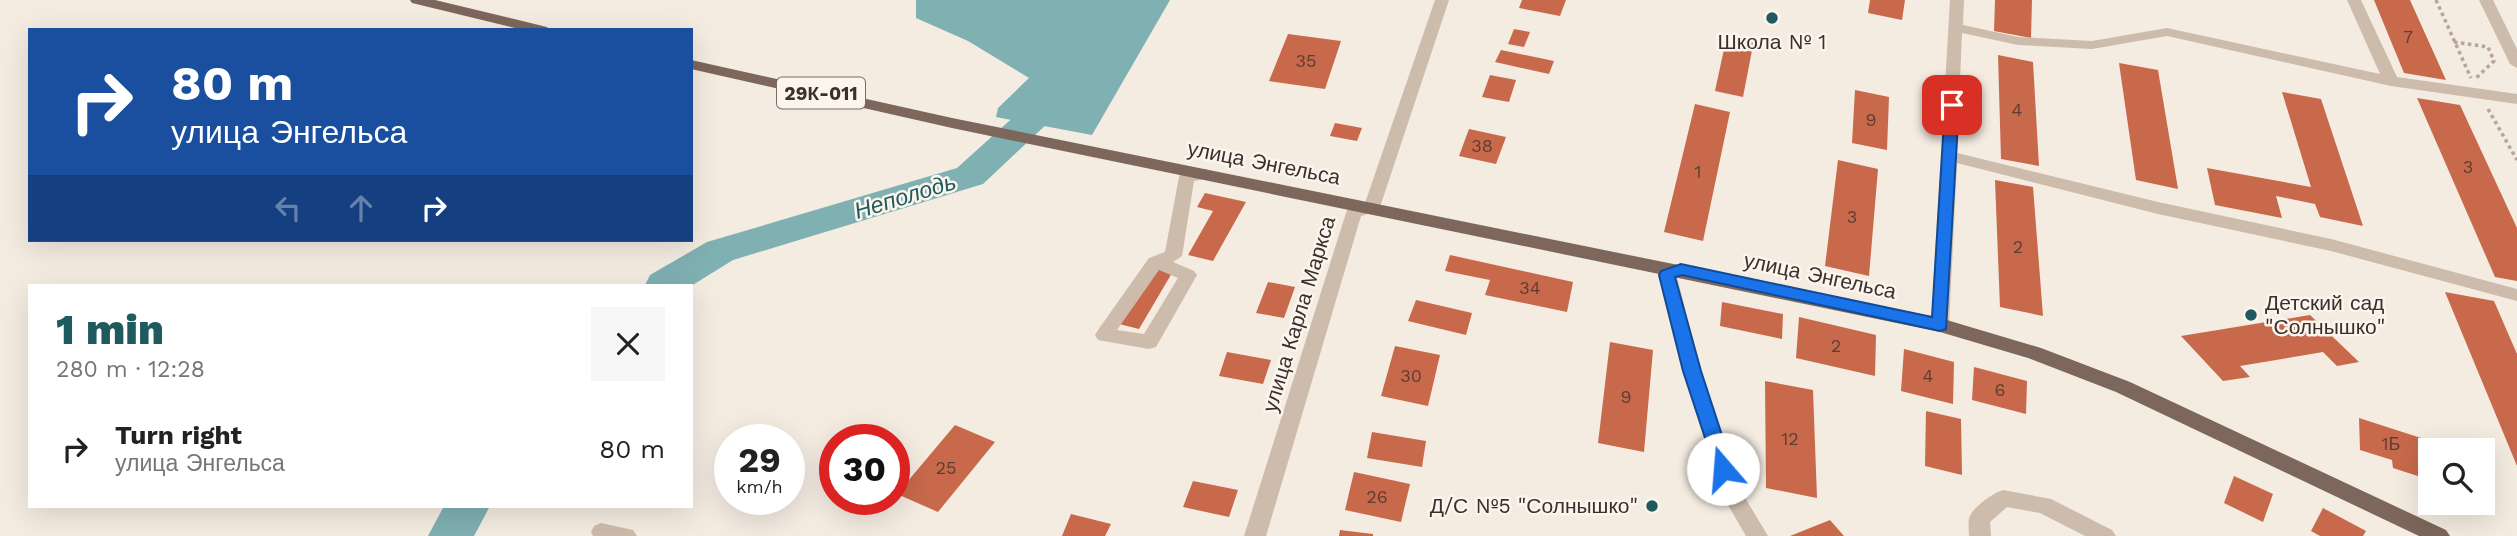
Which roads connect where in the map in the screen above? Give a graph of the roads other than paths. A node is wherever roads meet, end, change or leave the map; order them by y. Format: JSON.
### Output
{"nodes":[{"id":1,"x":417,"y":0,"type":"edge"},
{"id":2,"x":1442,"y":0,"type":"edge"},
{"id":3,"x":1957,"y":0,"type":"edge"},
{"id":4,"x":2354,"y":0,"type":"edge"},
{"id":5,"x":2486,"y":0,"type":"edge"},
{"id":6,"x":534,"y":28,"type":"edge"},
{"id":7,"x":1956,"y":28,"type":"junction"},
{"id":8,"x":693,"y":64,"type":"edge"},
{"id":9,"x":2517,"y":64,"type":"edge"},
{"id":10,"x":2390,"y":81,"type":"junction"},
{"id":11,"x":2517,"y":99,"type":"edge"},
{"id":12,"x":1949,"y":156,"type":"junction"},
{"id":13,"x":1206,"y":174,"type":"junction"},
{"id":14,"x":1372,"y":207,"type":"junction"},
{"id":15,"x":1155,"y":262,"type":"junction"},
{"id":16,"x":1681,"y":269,"type":"junction"},
{"id":17,"x":2517,"y":295,"type":"edge"},
{"id":18,"x":1940,"y":325,"type":"junction"},
{"id":19,"x":601,"y":532,"type":"dead end"},
{"id":20,"x":626,"y":536,"type":"edge"},
{"id":21,"x":1255,"y":536,"type":"edge"},
{"id":22,"x":1757,"y":536,"type":"edge"},
{"id":23,"x":1980,"y":536,"type":"edge"},
{"id":24,"x":2105,"y":536,"type":"edge"},
{"id":25,"x":2439,"y":536,"type":"edge"}],
"edges":[{"from":1,"to":6,"type":"main road"},
{"from":2,"to":14,"type":"street","name":"улица Карла Маркса"},
{"from":3,"to":7,"type":"street"},
{"from":4,"to":10,"type":"street"},
{"from":5,"to":9,"type":"street"},
{"from":7,"to":10,"type":"street"},
{"from":7,"to":12,"type":"street"},
{"from":8,"to":13,"type":"main road","name":"улица Энгельса","number":"29К-011"},
{"from":10,"to":11,"type":"street"},
{"from":12,"to":17,"type":"street"},
{"from":12,"to":18,"type":"street"},
{"from":13,"to":14,"type":"main road","name":"улица Энгельса","number":"29К-011"},
{"from":13,"to":15,"type":"street"},
{"from":14,"to":16,"type":"main road","name":"улица Энгельса","number":"29К-011"},
{"from":14,"to":21,"type":"street","name":"улица Карла Маркса"},
{"from":15,"to":15,"type":"street"},
{"from":16,"to":18,"type":"main road","name":"улица Энгельса","number":"29К-011"},
{"from":16,"to":22,"type":"street"},
{"from":18,"to":25,"type":"main road","name":"улица Энгельса","number":"29К-011"},
{"from":19,"to":20,"type":"street"},
{"from":23,"to":24,"type":"street"}]}
